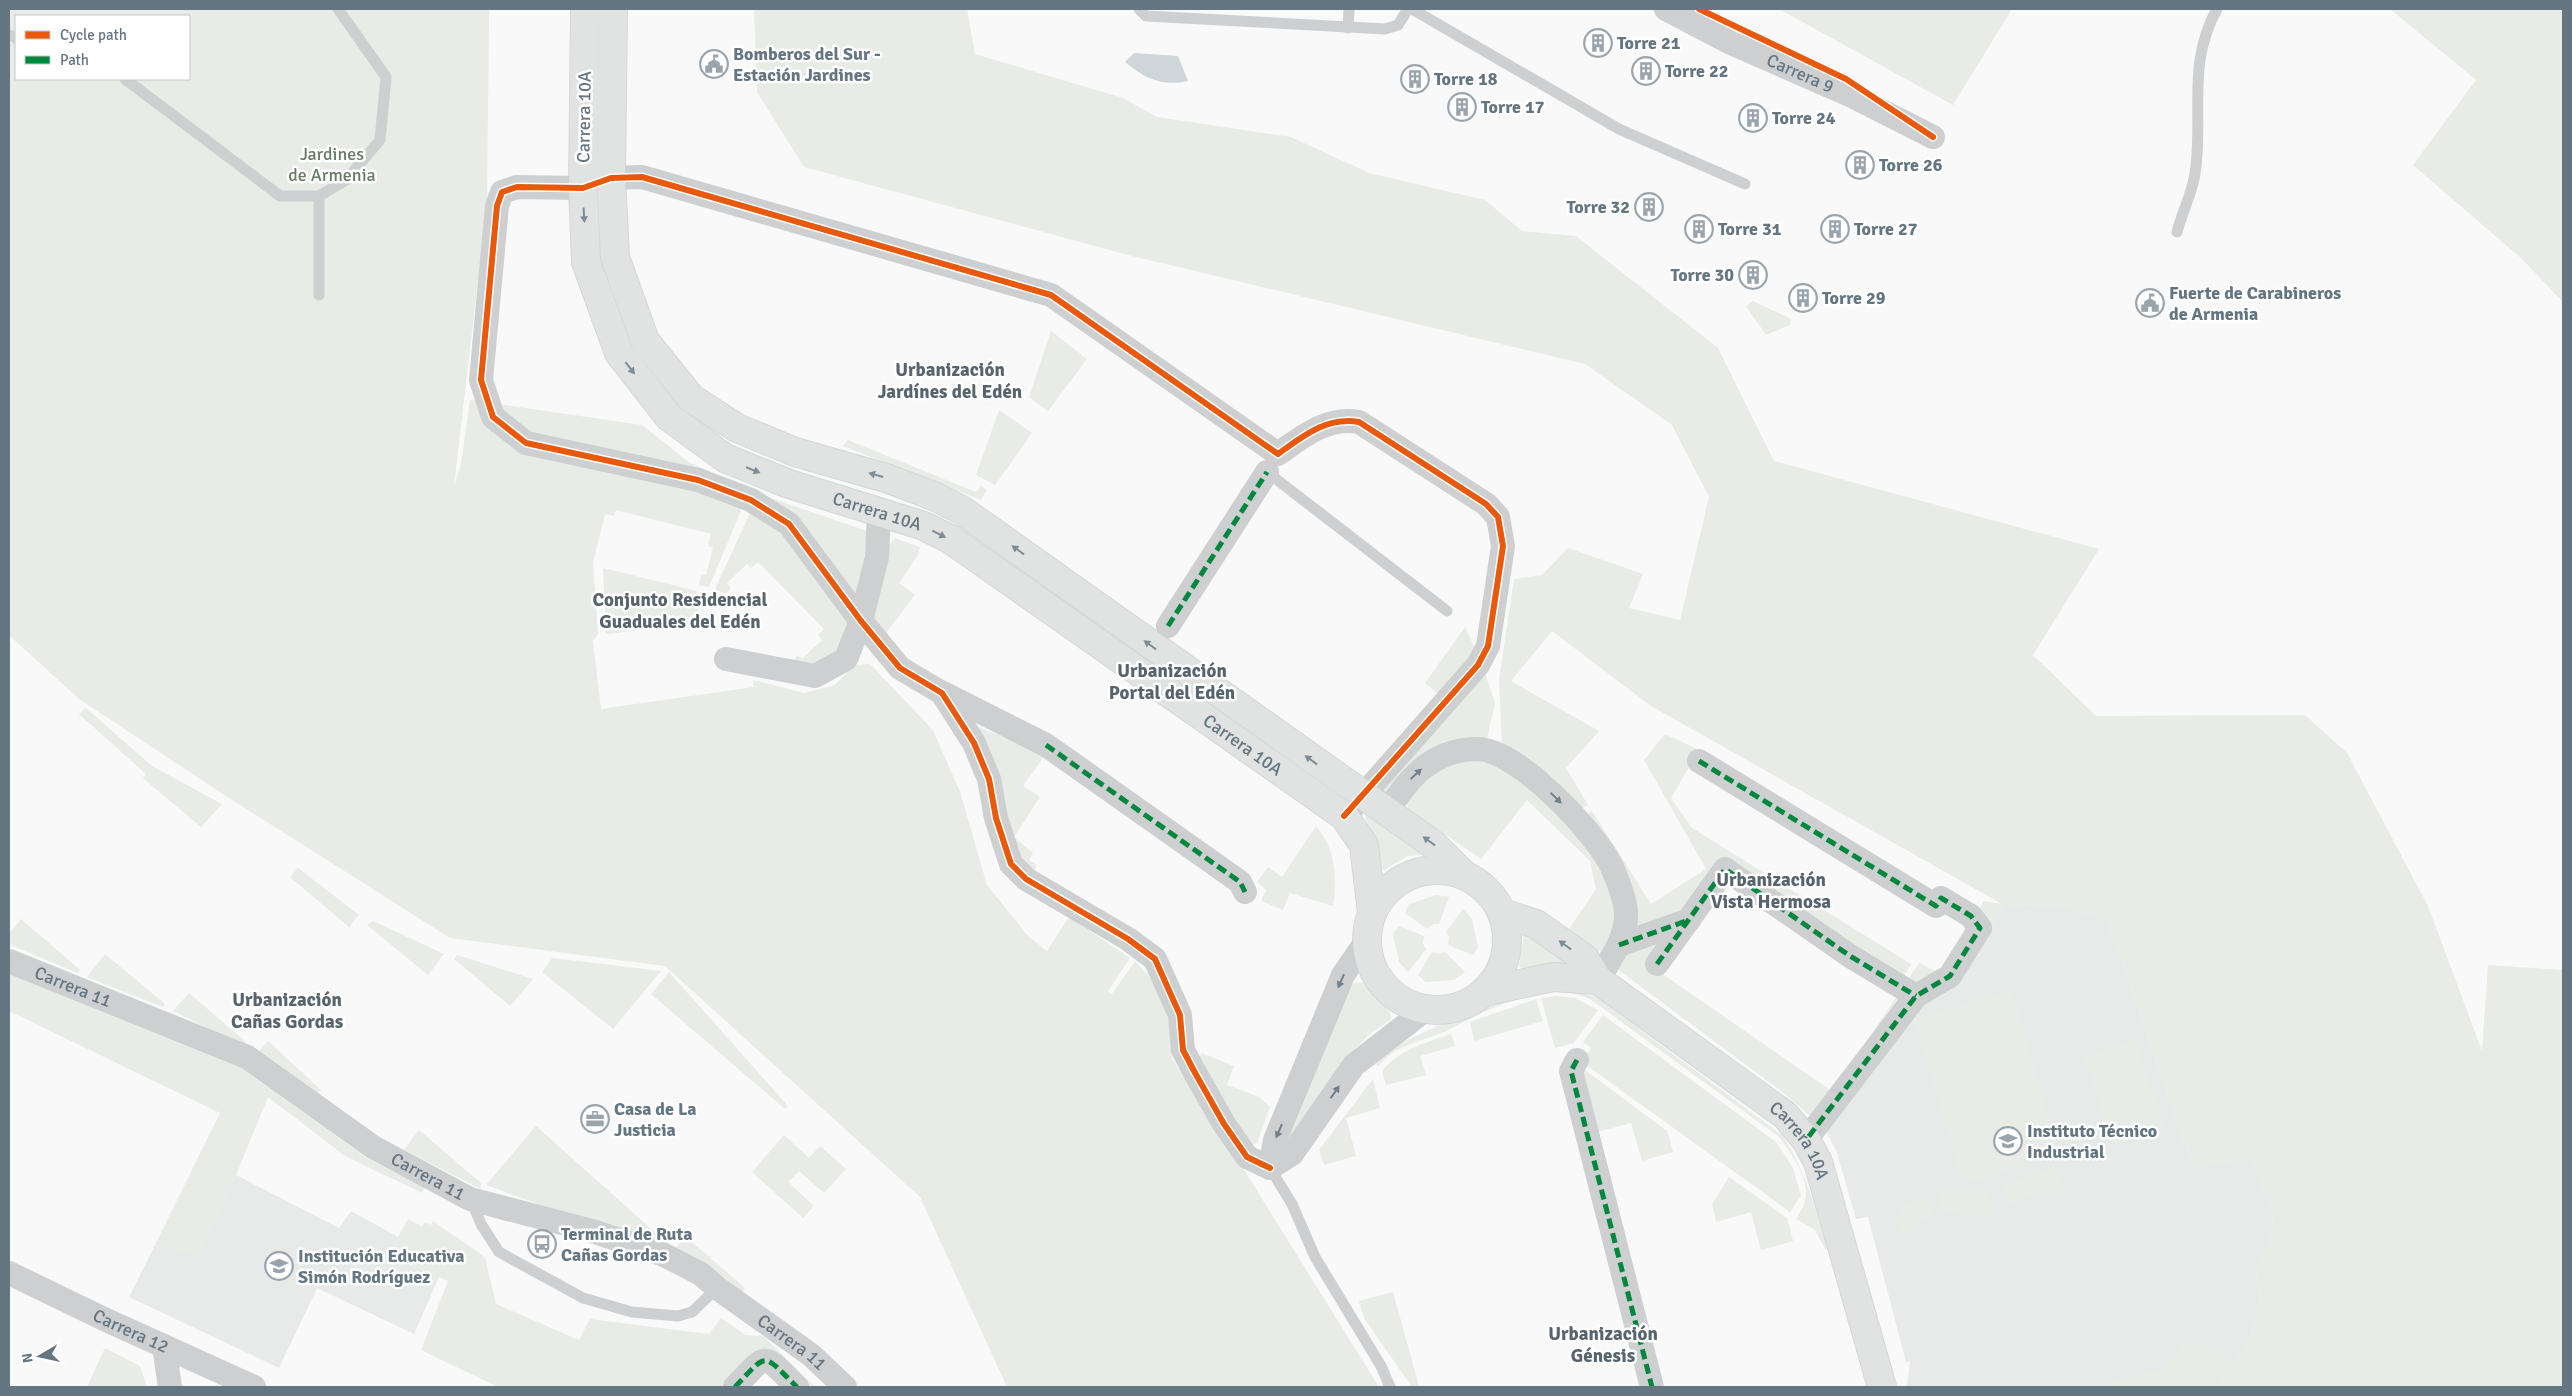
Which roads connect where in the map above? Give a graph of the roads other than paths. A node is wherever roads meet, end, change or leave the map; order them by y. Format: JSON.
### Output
{"nodes":[{"id":1,"x":338,"y":9,"type":"edge"},
{"id":2,"x":585,"y":9,"type":"edge"},
{"id":3,"x":613,"y":9,"type":"edge"},
{"id":4,"x":1139,"y":9,"type":"edge"},
{"id":5,"x":1349,"y":9,"type":"edge"},
{"id":6,"x":1408,"y":9,"type":"edge"},
{"id":7,"x":1412,"y":9,"type":"edge"},
{"id":8,"x":1666,"y":9,"type":"edge"},
{"id":9,"x":2217,"y":9,"type":"edge"},
{"id":10,"x":1348,"y":28,"type":"junction"},
{"id":11,"x":126,"y":80,"type":"edge"},
{"id":12,"x":1933,"y":137,"type":"dead end"},
{"id":13,"x":611,"y":178,"type":"junction"},
{"id":14,"x":1745,"y":184,"type":"dead end"},
{"id":15,"x":583,"y":188,"type":"junction"},
{"id":16,"x":319,"y":196,"type":"junction"},
{"id":17,"x":2177,"y":232,"type":"dead end"},
{"id":18,"x":319,"y":295,"type":"dead end"},
{"id":19,"x":1272,"y":463,"type":"junction"},
{"id":20,"x":879,"y":511,"type":"junction"},
{"id":21,"x":1447,"y":611,"type":"dead end"},
{"id":22,"x":861,"y":621,"type":"junction"},
{"id":23,"x":1168,"y":626,"type":"dead end"},
{"id":24,"x":726,"y":659,"type":"dead end"},
{"id":25,"x":942,"y":693,"type":"junction"},
{"id":26,"x":1699,"y":761,"type":"dead end"},
{"id":27,"x":1363,"y":796,"type":"junction"},
{"id":28,"x":1387,"y":812,"type":"junction"},
{"id":29,"x":1344,"y":816,"type":"junction"},
{"id":30,"x":1464,"y":875,"type":"junction"},
{"id":31,"x":1245,"y":892,"type":"dead end"},
{"id":32,"x":1372,"y":913,"type":"junction"},
{"id":33,"x":1502,"y":913,"type":"junction"},
{"id":34,"x":1689,"y":920,"type":"junction"},
{"id":35,"x":1367,"y":940,"type":"junction"},
{"id":36,"x":1619,"y":945,"type":"junction"},
{"id":37,"x":9,"y":961,"type":"edge"},
{"id":38,"x":1657,"y":964,"type":"dead end"},
{"id":39,"x":1598,"y":980,"type":"junction"},
{"id":40,"x":1486,"y":990,"type":"junction"},
{"id":41,"x":1916,"y":996,"type":"junction"},
{"id":42,"x":1425,"y":1010,"type":"junction"},
{"id":43,"x":1577,"y":1060,"type":"dead end"},
{"id":44,"x":1806,"y":1140,"type":"junction"},
{"id":45,"x":1270,"y":1168,"type":"junction"},
{"id":46,"x":470,"y":1199,"type":"junction"},
{"id":47,"x":9,"y":1273,"type":"edge"},
{"id":48,"x":717,"y":1288,"type":"junction"},
{"id":49,"x":164,"y":1346,"type":"junction"},
{"id":50,"x":170,"y":1387,"type":"edge"},
{"id":51,"x":254,"y":1387,"type":"edge"},
{"id":52,"x":735,"y":1387,"type":"edge"},
{"id":53,"x":797,"y":1387,"type":"edge"},
{"id":54,"x":845,"y":1387,"type":"edge"},
{"id":55,"x":1390,"y":1387,"type":"edge"},
{"id":56,"x":1652,"y":1387,"type":"edge"},
{"id":57,"x":1882,"y":1387,"type":"edge"}],
"edges":[{"from":1,"to":16,"type":"lane"},
{"from":2,"to":15,"type":"street","name":"Carrera 10A"},
{"from":3,"to":13,"type":"street"},
{"from":4,"to":10,"type":"lane"},
{"from":5,"to":10,"type":"lane"},
{"from":6,"to":10,"type":"lane"},
{"from":7,"to":14,"type":"lane"},
{"from":8,"to":12,"type":"street","name":"Carrera 9"},
{"from":9,"to":17,"type":"lane"},
{"from":11,"to":16,"type":"lane"},
{"from":13,"to":15,"type":"street"},
{"from":13,"to":19,"type":"street"},
{"from":27,"to":13,"type":"street","one_way":true},
{"from":15,"to":20,"type":"street","name":"Carrera 10A","one_way":true},
{"from":15,"to":22,"type":"street"},
{"from":16,"to":18,"type":"lane"},
{"from":19,"to":21,"type":"lane"},
{"from":19,"to":23,"type":"street"},
{"from":19,"to":27,"type":"street"},
{"from":20,"to":22,"type":"street"},
{"from":20,"to":29,"type":"street","name":"Carrera 10A","one_way":true},
{"from":22,"to":24,"type":"street"},
{"from":22,"to":25,"type":"street"},
{"from":25,"to":31,"type":"street"},
{"from":25,"to":45,"type":"street"},
{"from":26,"to":41,"type":"street"},
{"from":27,"to":28,"type":"street"},
{"from":27,"to":29,"type":"street"},
{"from":30,"to":28,"type":"street","one_way":true},
{"from":28,"to":36,"type":"street","one_way":true},
{"from":29,"to":32,"type":"street","name":"Carrera 10A"},
{"from":30,"to":32,"type":"street"},
{"from":30,"to":33,"type":"street"},
{"from":32,"to":35,"type":"street"},
{"from":39,"to":33,"type":"street","one_way":true},
{"from":33,"to":40,"type":"street"},
{"from":34,"to":36,"type":"street"},
{"from":34,"to":38,"type":"street"},
{"from":34,"to":41,"type":"street"},
{"from":35,"to":42,"type":"street"},
{"from":35,"to":45,"type":"street","one_way":true},
{"from":36,"to":39,"type":"street"},
{"from":37,"to":46,"type":"street","name":"Carrera 11"},
{"from":39,"to":40,"type":"street"},
{"from":39,"to":44,"type":"street","name":"Carrera 10A"},
{"from":40,"to":42,"type":"street"},
{"from":41,"to":44,"type":"street"},
{"from":45,"to":42,"type":"street","one_way":true},
{"from":43,"to":56,"type":"street"},
{"from":44,"to":57,"type":"street","name":"Carrera 10A"},
{"from":45,"to":55,"type":"lane"},
{"from":46,"to":48,"type":"street","name":"Carrera 11"},
{"from":46,"to":48,"type":"lane"},
{"from":47,"to":49,"type":"street","name":"Carrera 12"},
{"from":48,"to":54,"type":"street","name":"Carrera 11"},
{"from":49,"to":50,"type":"street"},
{"from":49,"to":51,"type":"street","name":"Carrera 12"},
{"from":52,"to":53,"type":"street"}]}
